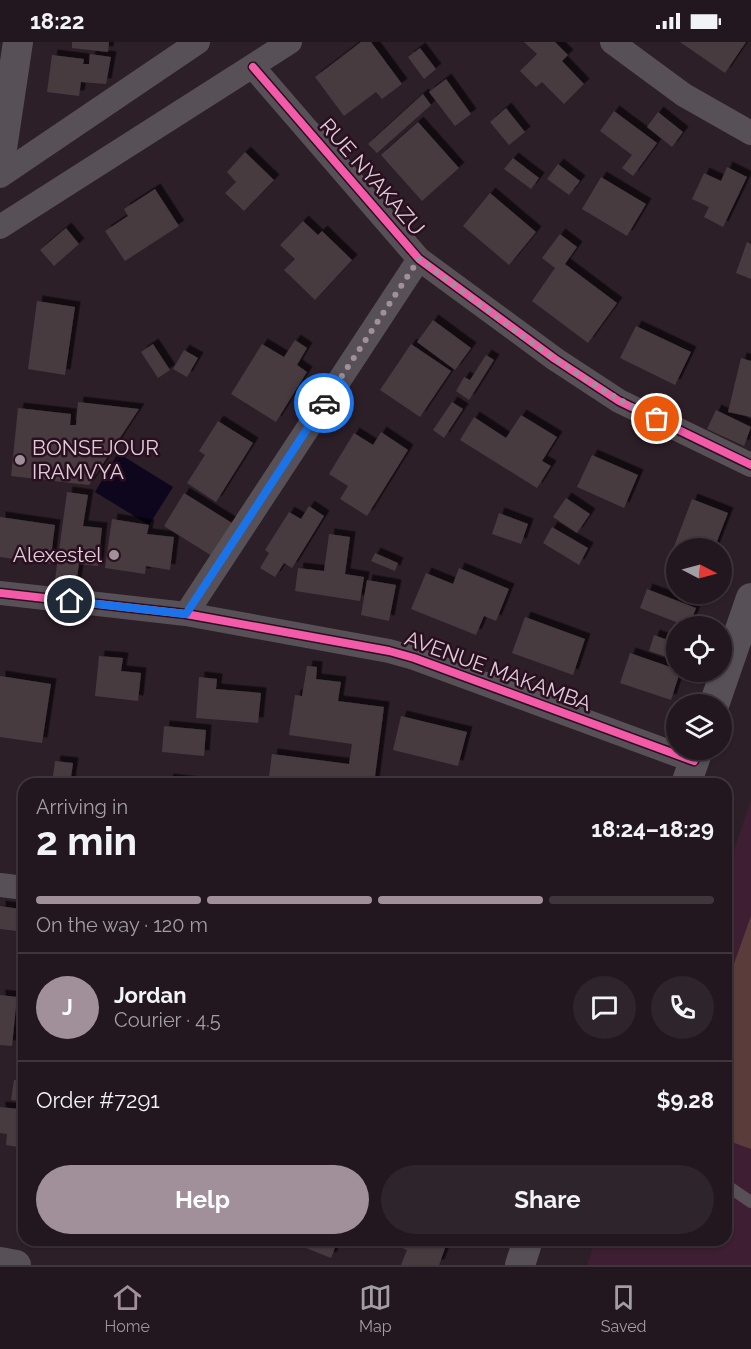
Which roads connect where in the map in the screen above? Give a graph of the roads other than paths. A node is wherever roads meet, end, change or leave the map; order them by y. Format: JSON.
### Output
{"nodes":[{"id":1,"x":18,"y":42,"type":"edge"},
{"id":2,"x":198,"y":42,"type":"edge"},
{"id":3,"x":290,"y":42,"type":"edge"},
{"id":4,"x":612,"y":42,"type":"edge"},
{"id":5,"x":253,"y":67,"type":"junction"},
{"id":6,"x":751,"y":133,"type":"edge"},
{"id":7,"x":0,"y":162,"type":"edge"},
{"id":8,"x":0,"y":176,"type":"edge"},
{"id":9,"x":0,"y":227,"type":"edge"},
{"id":10,"x":419,"y":259,"type":"junction"},
{"id":11,"x":751,"y":465,"type":"edge"},
{"id":12,"x":0,"y":593,"type":"edge"},
{"id":13,"x":751,"y":598,"type":"edge"},
{"id":14,"x":186,"y":614,"type":"junction"},
{"id":15,"x":718,"y":694,"type":"edge"},
{"id":16,"x":693,"y":765,"type":"edge"},
{"id":17,"x":0,"y":885,"type":"edge"},
{"id":18,"x":18,"y":887,"type":"edge"},
{"id":19,"x":732,"y":1189,"type":"edge"},
{"id":20,"x":751,"y":1202,"type":"edge"},
{"id":21,"x":526,"y":1246,"type":"edge"},
{"id":22,"x":0,"y":1262,"type":"edge"},
{"id":23,"x":16,"y":1265,"type":"edge"},
{"id":24,"x":520,"y":1265,"type":"edge"}],
"edges":[{"from":1,"to":7,"type":"street"},
{"from":2,"to":8,"type":"street"},
{"from":3,"to":5,"type":"street"},
{"from":4,"to":6,"type":"street"},
{"from":5,"to":9,"type":"street"},
{"from":5,"to":10,"type":"street","name":"RUE NYAKAZU"},
{"from":10,"to":11,"type":"street","name":"RUE NYAKAZU"},
{"from":10,"to":14,"type":"street"},
{"from":12,"to":14,"type":"street","name":"AVENUE MAKAMBA"},
{"from":13,"to":15,"type":"street"},
{"from":14,"to":16,"type":"street","name":"AVENUE MAKAMBA"},
{"from":17,"to":18,"type":"street"},
{"from":19,"to":20,"type":"lane"},
{"from":21,"to":24,"type":"street"},
{"from":22,"to":23,"type":"street"}]}
